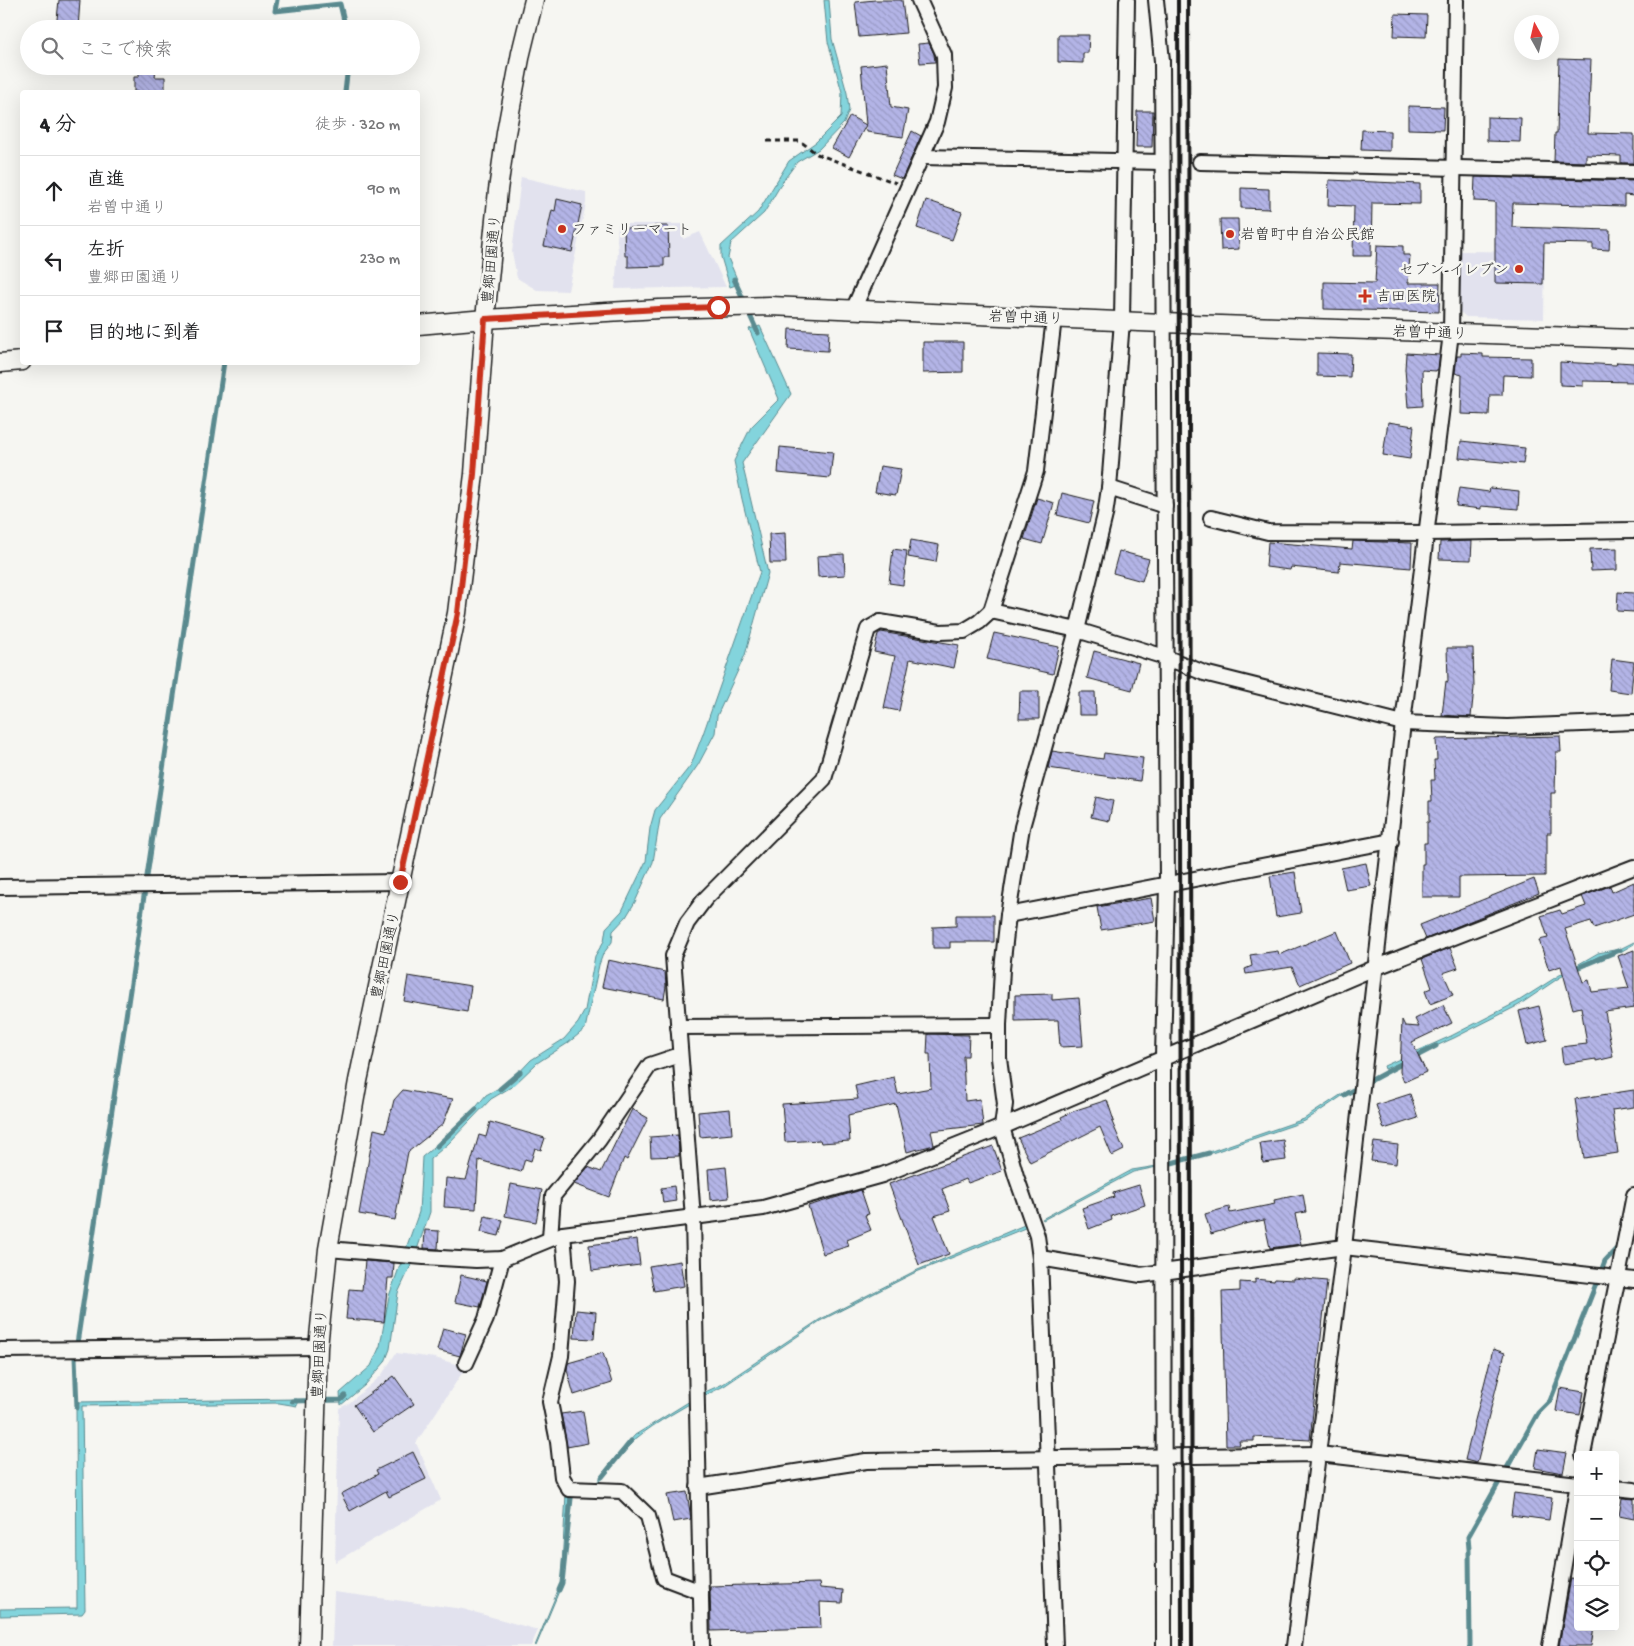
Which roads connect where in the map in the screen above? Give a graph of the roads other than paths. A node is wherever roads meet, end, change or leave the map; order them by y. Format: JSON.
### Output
{"nodes":[{"id":1,"x":534,"y":0,"type":"edge"},
{"id":2,"x":919,"y":0,"type":"edge"},
{"id":3,"x":1127,"y":0,"type":"edge"},
{"id":4,"x":1156,"y":0,"type":"edge"},
{"id":5,"x":1456,"y":0,"type":"edge"},
{"id":6,"x":922,"y":157,"type":"junction"},
{"id":7,"x":1124,"y":162,"type":"junction"},
{"id":8,"x":1162,"y":162,"type":"junction"},
{"id":9,"x":1200,"y":162,"type":"dead end"},
{"id":10,"x":1454,"y":168,"type":"junction"},
{"id":11,"x":1634,"y":172,"type":"edge"},
{"id":12,"x":853,"y":310,"type":"junction"},
{"id":13,"x":1054,"y":318,"type":"junction"},
{"id":14,"x":485,"y":319,"type":"junction"},
{"id":15,"x":1122,"y":321,"type":"junction"},
{"id":16,"x":1163,"y":323,"type":"junction"},
{"id":17,"x":420,"y":325,"type":"edge"},
{"id":18,"x":1451,"y":333,"type":"junction"},
{"id":19,"x":1634,"y":340,"type":"edge"},
{"id":20,"x":20,"y":361,"type":"edge"},
{"id":21,"x":0,"y":363,"type":"edge"},
{"id":22,"x":1109,"y":488,"type":"junction"},
{"id":23,"x":1165,"y":506,"type":"junction"},
{"id":24,"x":1211,"y":518,"type":"dead end"},
{"id":25,"x":1634,"y":530,"type":"edge"},
{"id":26,"x":1427,"y":533,"type":"junction"},
{"id":27,"x":991,"y":611,"type":"junction"},
{"id":28,"x":1078,"y":630,"type":"junction"},
{"id":29,"x":1165,"y":658,"type":"junction"},
{"id":30,"x":1634,"y":722,"type":"edge"},
{"id":31,"x":1403,"y":723,"type":"junction"},
{"id":32,"x":1390,"y":842,"type":"junction"},
{"id":33,"x":1634,"y":867,"type":"edge"},
{"id":34,"x":400,"y":882,"type":"junction"},
{"id":35,"x":1167,"y":884,"type":"junction"},
{"id":36,"x":0,"y":887,"type":"edge"},
{"id":37,"x":1008,"y":915,"type":"junction"},
{"id":38,"x":1377,"y":967,"type":"junction"},
{"id":39,"x":998,"y":1025,"type":"junction"},
{"id":40,"x":678,"y":1027,"type":"junction"},
{"id":41,"x":680,"y":1055,"type":"junction"},
{"id":42,"x":1163,"y":1057,"type":"junction"},
{"id":43,"x":1002,"y":1127,"type":"junction"},
{"id":44,"x":1634,"y":1195,"type":"edge"},
{"id":45,"x":693,"y":1218,"type":"junction"},
{"id":46,"x":556,"y":1236,"type":"junction"},
{"id":47,"x":1344,"y":1247,"type":"junction"},
{"id":48,"x":328,"y":1249,"type":"junction"},
{"id":49,"x":1040,"y":1258,"type":"junction"},
{"id":50,"x":502,"y":1259,"type":"junction"},
{"id":51,"x":1163,"y":1272,"type":"junction"},
{"id":52,"x":1619,"y":1278,"type":"junction"},
{"id":53,"x":1634,"y":1280,"type":"edge"},
{"id":54,"x":318,"y":1347,"type":"junction"},
{"id":55,"x":0,"y":1350,"type":"edge"},
{"id":56,"x":466,"y":1363,"type":"dead end"},
{"id":57,"x":1584,"y":1451,"type":"edge"},
{"id":58,"x":1319,"y":1454,"type":"junction"},
{"id":59,"x":1164,"y":1457,"type":"junction"},
{"id":60,"x":1048,"y":1459,"type":"junction"},
{"id":61,"x":1574,"y":1484,"type":"edge"},
{"id":62,"x":698,"y":1488,"type":"junction"},
{"id":63,"x":1619,"y":1488,"type":"edge"},
{"id":64,"x":1634,"y":1490,"type":"edge"},
{"id":65,"x":1576,"y":1496,"type":"edge"},
{"id":66,"x":700,"y":1592,"type":"junction"},
{"id":67,"x":309,"y":1646,"type":"edge"},
{"id":68,"x":702,"y":1646,"type":"edge"},
{"id":69,"x":1055,"y":1646,"type":"edge"},
{"id":70,"x":1164,"y":1646,"type":"edge"},
{"id":71,"x":1294,"y":1646,"type":"edge"},
{"id":72,"x":1550,"y":1646,"type":"edge"}],
"edges":[{"from":1,"to":14,"type":"street","name":"豊郷田園通り"},
{"from":2,"to":6,"type":"street"},
{"from":3,"to":7,"type":"street"},
{"from":4,"to":8,"type":"street"},
{"from":5,"to":10,"type":"street"},
{"from":6,"to":7,"type":"street"},
{"from":6,"to":12,"type":"street"},
{"from":7,"to":8,"type":"street"},
{"from":7,"to":15,"type":"street"},
{"from":8,"to":16,"type":"street"},
{"from":9,"to":10,"type":"street"},
{"from":10,"to":11,"type":"street"},
{"from":10,"to":18,"type":"street"},
{"from":12,"to":13,"type":"street","name":"岩曽中通り"},
{"from":12,"to":14,"type":"street","name":"岩曽中通り"},
{"from":13,"to":15,"type":"street","name":"岩曽中通り"},
{"from":13,"to":27,"type":"street"},
{"from":14,"to":17,"type":"street","name":"岩曽中通り"},
{"from":14,"to":34,"type":"street","name":"豊郷田園通り"},
{"from":15,"to":16,"type":"street","name":"岩曽中通り"},
{"from":15,"to":22,"type":"street"},
{"from":16,"to":18,"type":"street","name":"岩曽中通り"},
{"from":16,"to":23,"type":"street"},
{"from":18,"to":19,"type":"street","name":"岩曽中通り"},
{"from":18,"to":26,"type":"street"},
{"from":20,"to":21,"type":"street"},
{"from":22,"to":23,"type":"street"},
{"from":22,"to":28,"type":"street"},
{"from":23,"to":29,"type":"street"},
{"from":24,"to":26,"type":"street"},
{"from":25,"to":26,"type":"street"},
{"from":26,"to":31,"type":"street"},
{"from":27,"to":28,"type":"street"},
{"from":27,"to":40,"type":"street"},
{"from":28,"to":29,"type":"street"},
{"from":28,"to":37,"type":"street"},
{"from":29,"to":31,"type":"street"},
{"from":29,"to":35,"type":"street"},
{"from":30,"to":31,"type":"street"},
{"from":31,"to":32,"type":"street"},
{"from":32,"to":35,"type":"street"},
{"from":32,"to":38,"type":"street"},
{"from":33,"to":38,"type":"street"},
{"from":34,"to":36,"type":"street"},
{"from":34,"to":48,"type":"street","name":"豊郷田園通り"},
{"from":35,"to":37,"type":"street"},
{"from":35,"to":42,"type":"street"},
{"from":37,"to":39,"type":"street"},
{"from":38,"to":42,"type":"street"},
{"from":38,"to":47,"type":"street"},
{"from":39,"to":40,"type":"street"},
{"from":39,"to":43,"type":"street"},
{"from":40,"to":41,"type":"street"},
{"from":41,"to":45,"type":"street"},
{"from":41,"to":46,"type":"street"},
{"from":42,"to":43,"type":"street"},
{"from":42,"to":51,"type":"street"},
{"from":43,"to":45,"type":"street"},
{"from":43,"to":49,"type":"street"},
{"from":44,"to":52,"type":"street"},
{"from":45,"to":46,"type":"street"},
{"from":45,"to":62,"type":"street"},
{"from":46,"to":50,"type":"street"},
{"from":46,"to":66,"type":"street"},
{"from":47,"to":51,"type":"street"},
{"from":47,"to":52,"type":"street"},
{"from":47,"to":58,"type":"street"},
{"from":48,"to":50,"type":"street"},
{"from":48,"to":54,"type":"street","name":"豊郷田園通り"},
{"from":49,"to":51,"type":"street"},
{"from":49,"to":60,"type":"street"},
{"from":50,"to":56,"type":"street"},
{"from":51,"to":59,"type":"street"},
{"from":52,"to":53,"type":"street"},
{"from":52,"to":57,"type":"street"},
{"from":54,"to":55,"type":"street"},
{"from":54,"to":67,"type":"street","name":"豊郷田園通り"},
{"from":58,"to":59,"type":"street"},
{"from":58,"to":61,"type":"street"},
{"from":58,"to":71,"type":"street"},
{"from":59,"to":60,"type":"street"},
{"from":59,"to":70,"type":"street"},
{"from":60,"to":62,"type":"street"},
{"from":60,"to":69,"type":"street"},
{"from":62,"to":66,"type":"street"},
{"from":63,"to":64,"type":"street"},
{"from":65,"to":72,"type":"street"},
{"from":66,"to":68,"type":"street"}]}
